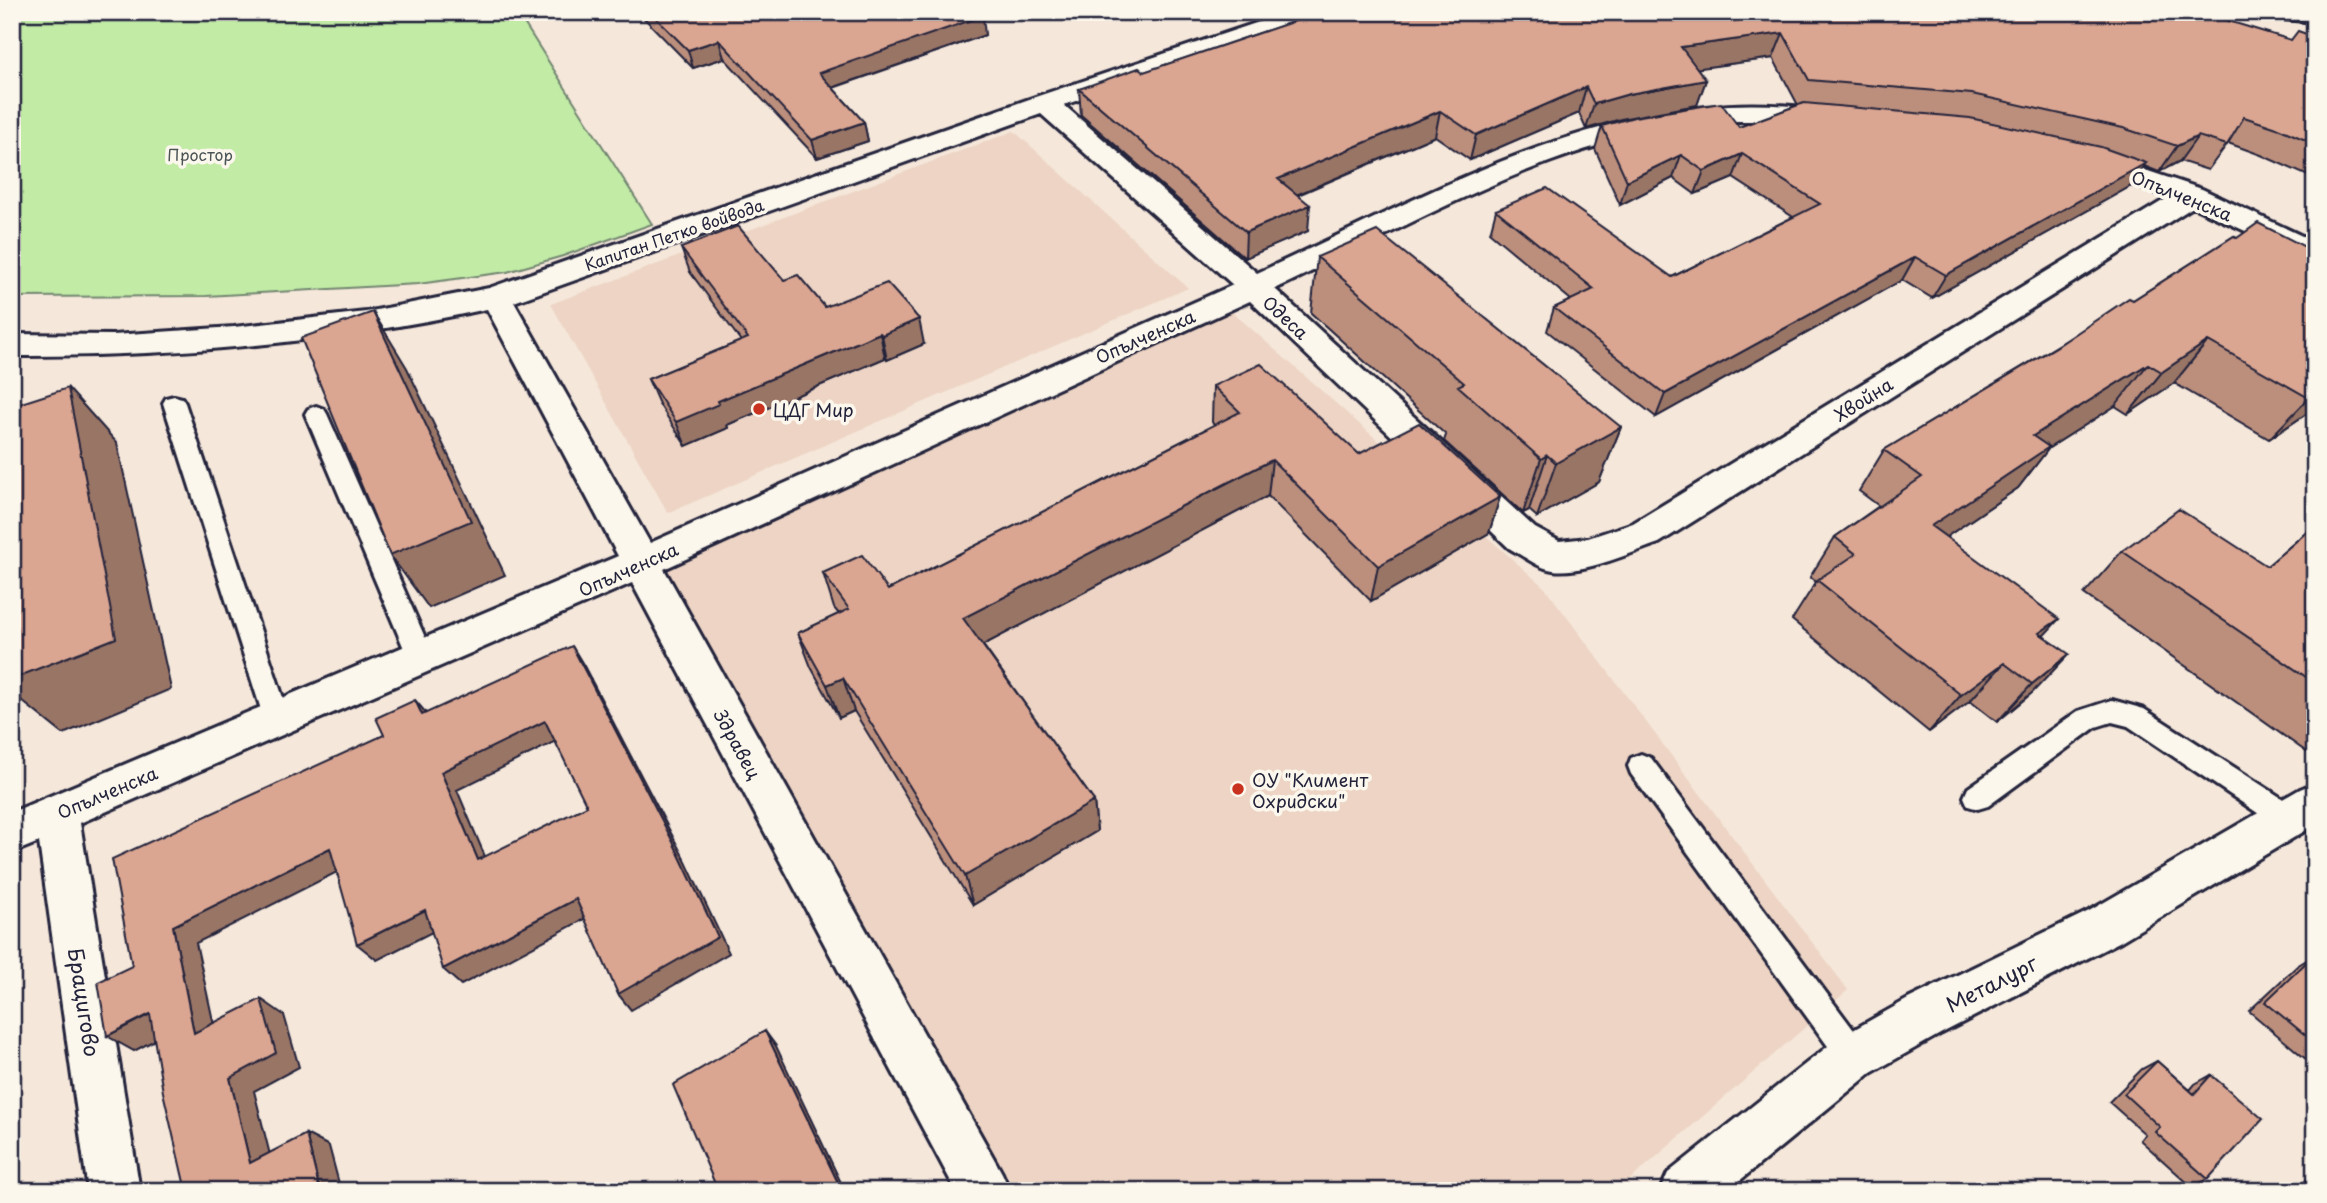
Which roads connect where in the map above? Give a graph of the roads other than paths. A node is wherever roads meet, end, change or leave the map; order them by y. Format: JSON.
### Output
{"nodes":[{"id":1,"x":1314,"y":12,"type":"edge"},
{"id":2,"x":2273,"y":12,"type":"edge"},
{"id":3,"x":2315,"y":15,"type":"edge"},
{"id":4,"x":1045,"y":103,"type":"junction"},
{"id":5,"x":1859,"y":119,"type":"edge"},
{"id":6,"x":2059,"y":153,"type":"edge"},
{"id":7,"x":2192,"y":195,"type":"junction"},
{"id":8,"x":2315,"y":254,"type":"edge"},
{"id":9,"x":1254,"y":287,"type":"junction"},
{"id":10,"x":496,"y":297,"type":"junction"},
{"id":11,"x":12,"y":345,"type":"edge"},
{"id":12,"x":173,"y":403,"type":"dead end"},
{"id":13,"x":316,"y":414,"type":"edge"},
{"id":14,"x":1522,"y":538,"type":"joint"},
{"id":15,"x":640,"y":564,"type":"junction"},
{"id":16,"x":421,"y":658,"type":"junction"},
{"id":17,"x":277,"y":719,"type":"junction"},
{"id":18,"x":1641,"y":766,"type":"dead end"},
{"id":19,"x":1978,"y":797,"type":"dead end"},
{"id":20,"x":2301,"y":810,"type":"edge"},
{"id":21,"x":57,"y":813,"type":"junction"},
{"id":22,"x":12,"y":833,"type":"edge"},
{"id":23,"x":1854,"y":1056,"type":"junction"},
{"id":24,"x":114,"y":1191,"type":"edge"},
{"id":25,"x":984,"y":1191,"type":"edge"},
{"id":26,"x":1686,"y":1191,"type":"edge"}],
"edges":[{"from":1,"to":4,"type":"street","name":"Капитан Петко войвода"},
{"from":2,"to":3,"type":"street"},
{"from":4,"to":9,"type":"street","name":"Одеса"},
{"from":4,"to":10,"type":"street","name":"Капитан Петко войвода"},
{"from":5,"to":9,"type":"street","name":"Опълченска"},
{"from":6,"to":7,"type":"street","name":"Опълченска"},
{"from":7,"to":8,"type":"street","name":"Опълченска"},
{"from":7,"to":14,"type":"street","name":"Хвойна"},
{"from":9,"to":14,"type":"street","name":"Одеса"},
{"from":9,"to":15,"type":"street","name":"Опълченска"},
{"from":10,"to":11,"type":"street","name":"Капитан Петко войвода"},
{"from":10,"to":15,"type":"street","name":"Здравец"},
{"from":12,"to":17,"type":"lane"},
{"from":13,"to":16,"type":"lane"},
{"from":15,"to":16,"type":"street","name":"Опълченска"},
{"from":15,"to":25,"type":"street","name":"Здравец"},
{"from":16,"to":17,"type":"street","name":"Опълченска"},
{"from":17,"to":21,"type":"street","name":"Опълченска"},
{"from":18,"to":23,"type":"lane"},
{"from":19,"to":20,"type":"lane"},
{"from":20,"to":23,"type":"street","name":"Металург"},
{"from":21,"to":22,"type":"street","name":"Опълченска"},
{"from":21,"to":24,"type":"street","name":"Брацигово"},
{"from":23,"to":26,"type":"street","name":"Металург"}]}
